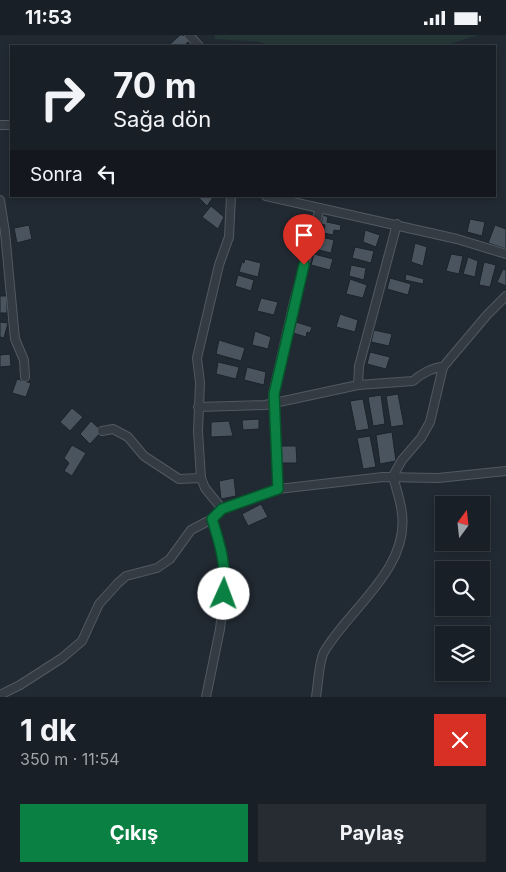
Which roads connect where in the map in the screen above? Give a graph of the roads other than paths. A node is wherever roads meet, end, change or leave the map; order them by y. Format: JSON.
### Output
{"nodes":[{"id":1,"x":189,"y":35,"type":"edge"},
{"id":2,"x":198,"y":45,"type":"edge"},
{"id":3,"x":231,"y":197,"type":"edge"},
{"id":4,"x":270,"y":197,"type":"edge"},
{"id":5,"x":0,"y":200,"type":"edge"},
{"id":6,"x":320,"y":208,"type":"junction"},
{"id":7,"x":397,"y":224,"type":"junction"},
{"id":8,"x":506,"y":254,"type":"edge"},
{"id":9,"x":506,"y":296,"type":"edge"},
{"id":10,"x":443,"y":367,"type":"junction"},
{"id":11,"x":25,"y":377,"type":"dead end"},
{"id":12,"x":358,"y":385,"type":"junction"},
{"id":13,"x":273,"y":403,"type":"junction"},
{"id":14,"x":198,"y":407,"type":"junction"},
{"id":15,"x":102,"y":431,"type":"dead end"},
{"id":16,"x":506,"y":471,"type":"edge"},
{"id":17,"x":393,"y":476,"type":"junction"},
{"id":18,"x":200,"y":477,"type":"junction"},
{"id":19,"x":278,"y":489,"type":"junction"},
{"id":20,"x":222,"y":509,"type":"junction"},
{"id":21,"x":212,"y":519,"type":"junction"},
{"id":22,"x":0,"y":695,"type":"edge"},
{"id":23,"x":206,"y":697,"type":"edge"},
{"id":24,"x":316,"y":697,"type":"edge"}],
"edges":[{"from":1,"to":2,"type":"street"},
{"from":3,"to":14,"type":"street"},
{"from":4,"to":6,"type":"street"},
{"from":5,"to":11,"type":"street"},
{"from":6,"to":7,"type":"street"},
{"from":6,"to":13,"type":"street"},
{"from":7,"to":8,"type":"street"},
{"from":7,"to":12,"type":"street"},
{"from":9,"to":10,"type":"street"},
{"from":10,"to":12,"type":"street"},
{"from":10,"to":17,"type":"street"},
{"from":12,"to":13,"type":"street"},
{"from":13,"to":14,"type":"street"},
{"from":13,"to":19,"type":"street"},
{"from":14,"to":18,"type":"street"},
{"from":15,"to":18,"type":"street"},
{"from":16,"to":17,"type":"street"},
{"from":17,"to":19,"type":"street"},
{"from":17,"to":24,"type":"street"},
{"from":18,"to":20,"type":"street"},
{"from":19,"to":20,"type":"street"},
{"from":20,"to":21,"type":"street"},
{"from":21,"to":22,"type":"street"},
{"from":21,"to":23,"type":"street"}]}
